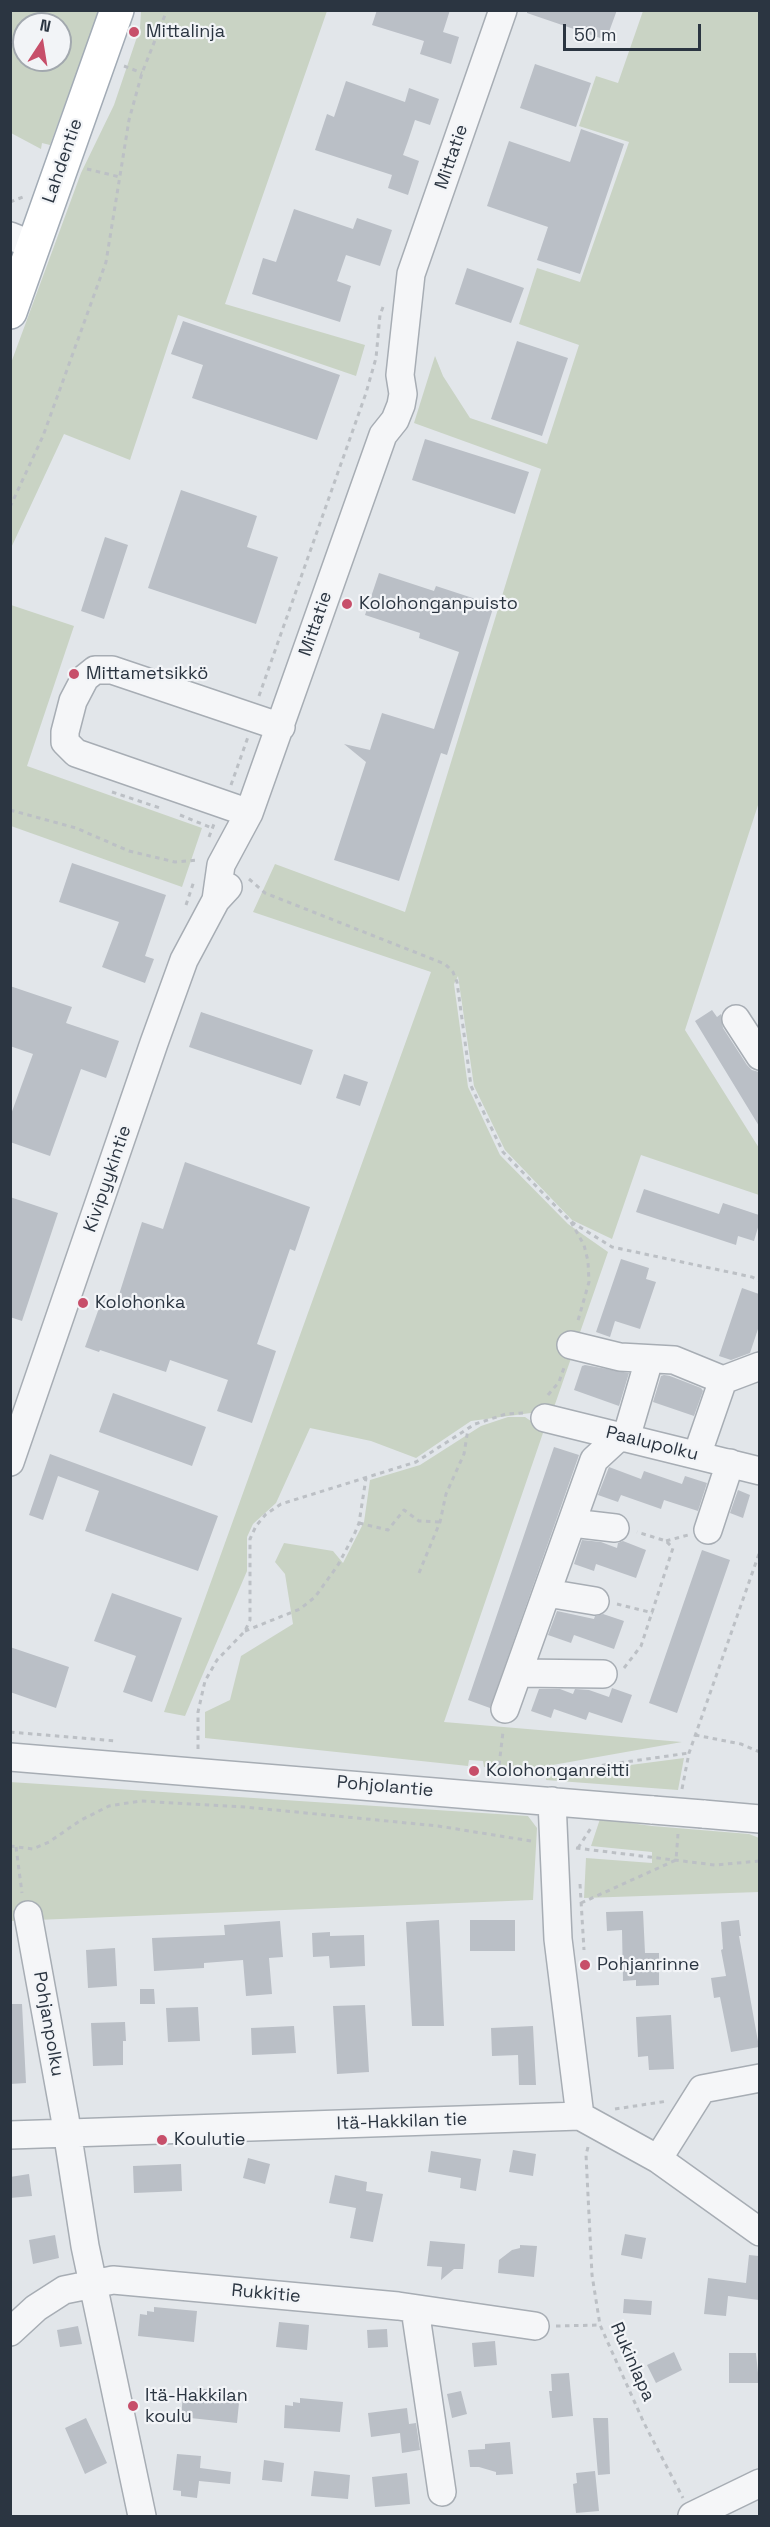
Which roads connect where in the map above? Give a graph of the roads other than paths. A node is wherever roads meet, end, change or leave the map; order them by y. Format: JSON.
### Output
{"nodes":[{"id":1,"x":117,"y":10,"type":"edge"},
{"id":2,"x":503,"y":10,"type":"edge"},
{"id":3,"x":22,"y":241,"type":"edge"},
{"id":4,"x":10,"y":312,"type":"edge"},
{"id":5,"x":281,"y":727,"type":"junction"},
{"id":6,"x":249,"y":813,"type":"junction"},
{"id":7,"x":228,"y":870,"type":"joint"},
{"id":8,"x":571,"y":1345,"type":"road end"},
{"id":9,"x":650,"y":1360,"type":"junction"},
{"id":10,"x":759,"y":1366,"type":"edge"},
{"id":11,"x":723,"y":1380,"type":"junction"},
{"id":12,"x":546,"y":1407,"type":"road end"},
{"id":13,"x":623,"y":1437,"type":"junction"},
{"id":14,"x":697,"y":1455,"type":"junction"},
{"id":15,"x":10,"y":1462,"type":"edge"},
{"id":16,"x":730,"y":1463,"type":"junction"},
{"id":17,"x":759,"y":1471,"type":"edge"},
{"id":18,"x":572,"y":1523,"type":"junction"},
{"id":19,"x":615,"y":1528,"type":"road end"},
{"id":20,"x":708,"y":1530,"type":"dead end"},
{"id":21,"x":547,"y":1593,"type":"junction"},
{"id":22,"x":595,"y":1601,"type":"road end"},
{"id":23,"x":518,"y":1673,"type":"junction"},
{"id":24,"x":603,"y":1674,"type":"road end"},
{"id":25,"x":505,"y":1709,"type":"road end"},
{"id":26,"x":10,"y":1757,"type":"edge"},
{"id":27,"x":552,"y":1801,"type":"junction"},
{"id":28,"x":759,"y":1819,"type":"edge"},
{"id":29,"x":28,"y":1915,"type":"road end"},
{"id":30,"x":759,"y":2078,"type":"edge"},
{"id":31,"x":580,"y":2116,"type":"junction"},
{"id":32,"x":67,"y":2134,"type":"junction"},
{"id":33,"x":10,"y":2135,"type":"edge"},
{"id":34,"x":658,"y":2159,"type":"junction"},
{"id":35,"x":759,"y":2232,"type":"edge"},
{"id":36,"x":94,"y":2284,"type":"junction"},
{"id":37,"x":416,"y":2309,"type":"junction"},
{"id":38,"x":535,"y":2326,"type":"road end"},
{"id":39,"x":10,"y":2332,"type":"edge"},
{"id":40,"x":759,"y":2483,"type":"edge"},
{"id":41,"x":442,"y":2492,"type":"dead end"},
{"id":42,"x":689,"y":2511,"type":"edge"},
{"id":43,"x":142,"y":2517,"type":"edge"}],
"edges":[{"from":1,"to":3,"type":"main road","name":"Lahdentie"},
{"from":2,"to":5,"type":"street","name":"Mittatie"},
{"from":3,"to":4,"type":"main road","name":"Lahdentie"},
{"from":5,"to":6,"type":"street","name":"Mittatie"},
{"from":5,"to":6,"type":"street"},
{"from":6,"to":7,"type":"street","name":"Mittatie"},
{"from":7,"to":15,"type":"street","name":"Kivipyykintie"},
{"from":8,"to":9,"type":"street"},
{"from":9,"to":11,"type":"street"},
{"from":9,"to":13,"type":"street"},
{"from":10,"to":11,"type":"street"},
{"from":11,"to":14,"type":"street"},
{"from":12,"to":13,"type":"street","name":"Paalupolku"},
{"from":13,"to":14,"type":"street","name":"Paalupolku"},
{"from":13,"to":18,"type":"street"},
{"from":14,"to":16,"type":"street","name":"Paalupolku"},
{"from":16,"to":17,"type":"street","name":"Paalupolku"},
{"from":16,"to":20,"type":"street"},
{"from":18,"to":19,"type":"street"},
{"from":18,"to":21,"type":"street"},
{"from":21,"to":22,"type":"street"},
{"from":21,"to":23,"type":"street"},
{"from":23,"to":24,"type":"street"},
{"from":23,"to":25,"type":"street"},
{"from":26,"to":27,"type":"street","name":"Pohjolantie"},
{"from":27,"to":28,"type":"street","name":"Pohjolantie","bridge":true},
{"from":27,"to":31,"type":"street"},
{"from":29,"to":32,"type":"street","name":"Pohjanpolku"},
{"from":30,"to":34,"type":"street"},
{"from":31,"to":32,"type":"street","name":"Itä-Hakkilan tie"},
{"from":31,"to":34,"type":"street"},
{"from":32,"to":33,"type":"street","name":"Itä-Hakkilan tie"},
{"from":32,"to":36,"type":"street"},
{"from":34,"to":35,"type":"street"},
{"from":36,"to":37,"type":"street","name":"Rukkitie"},
{"from":36,"to":39,"type":"street","name":"Rukkitie"},
{"from":36,"to":43,"type":"street"},
{"from":37,"to":38,"type":"street","name":"Rukkitie"},
{"from":37,"to":41,"type":"street"},
{"from":40,"to":42,"type":"street"}]}
